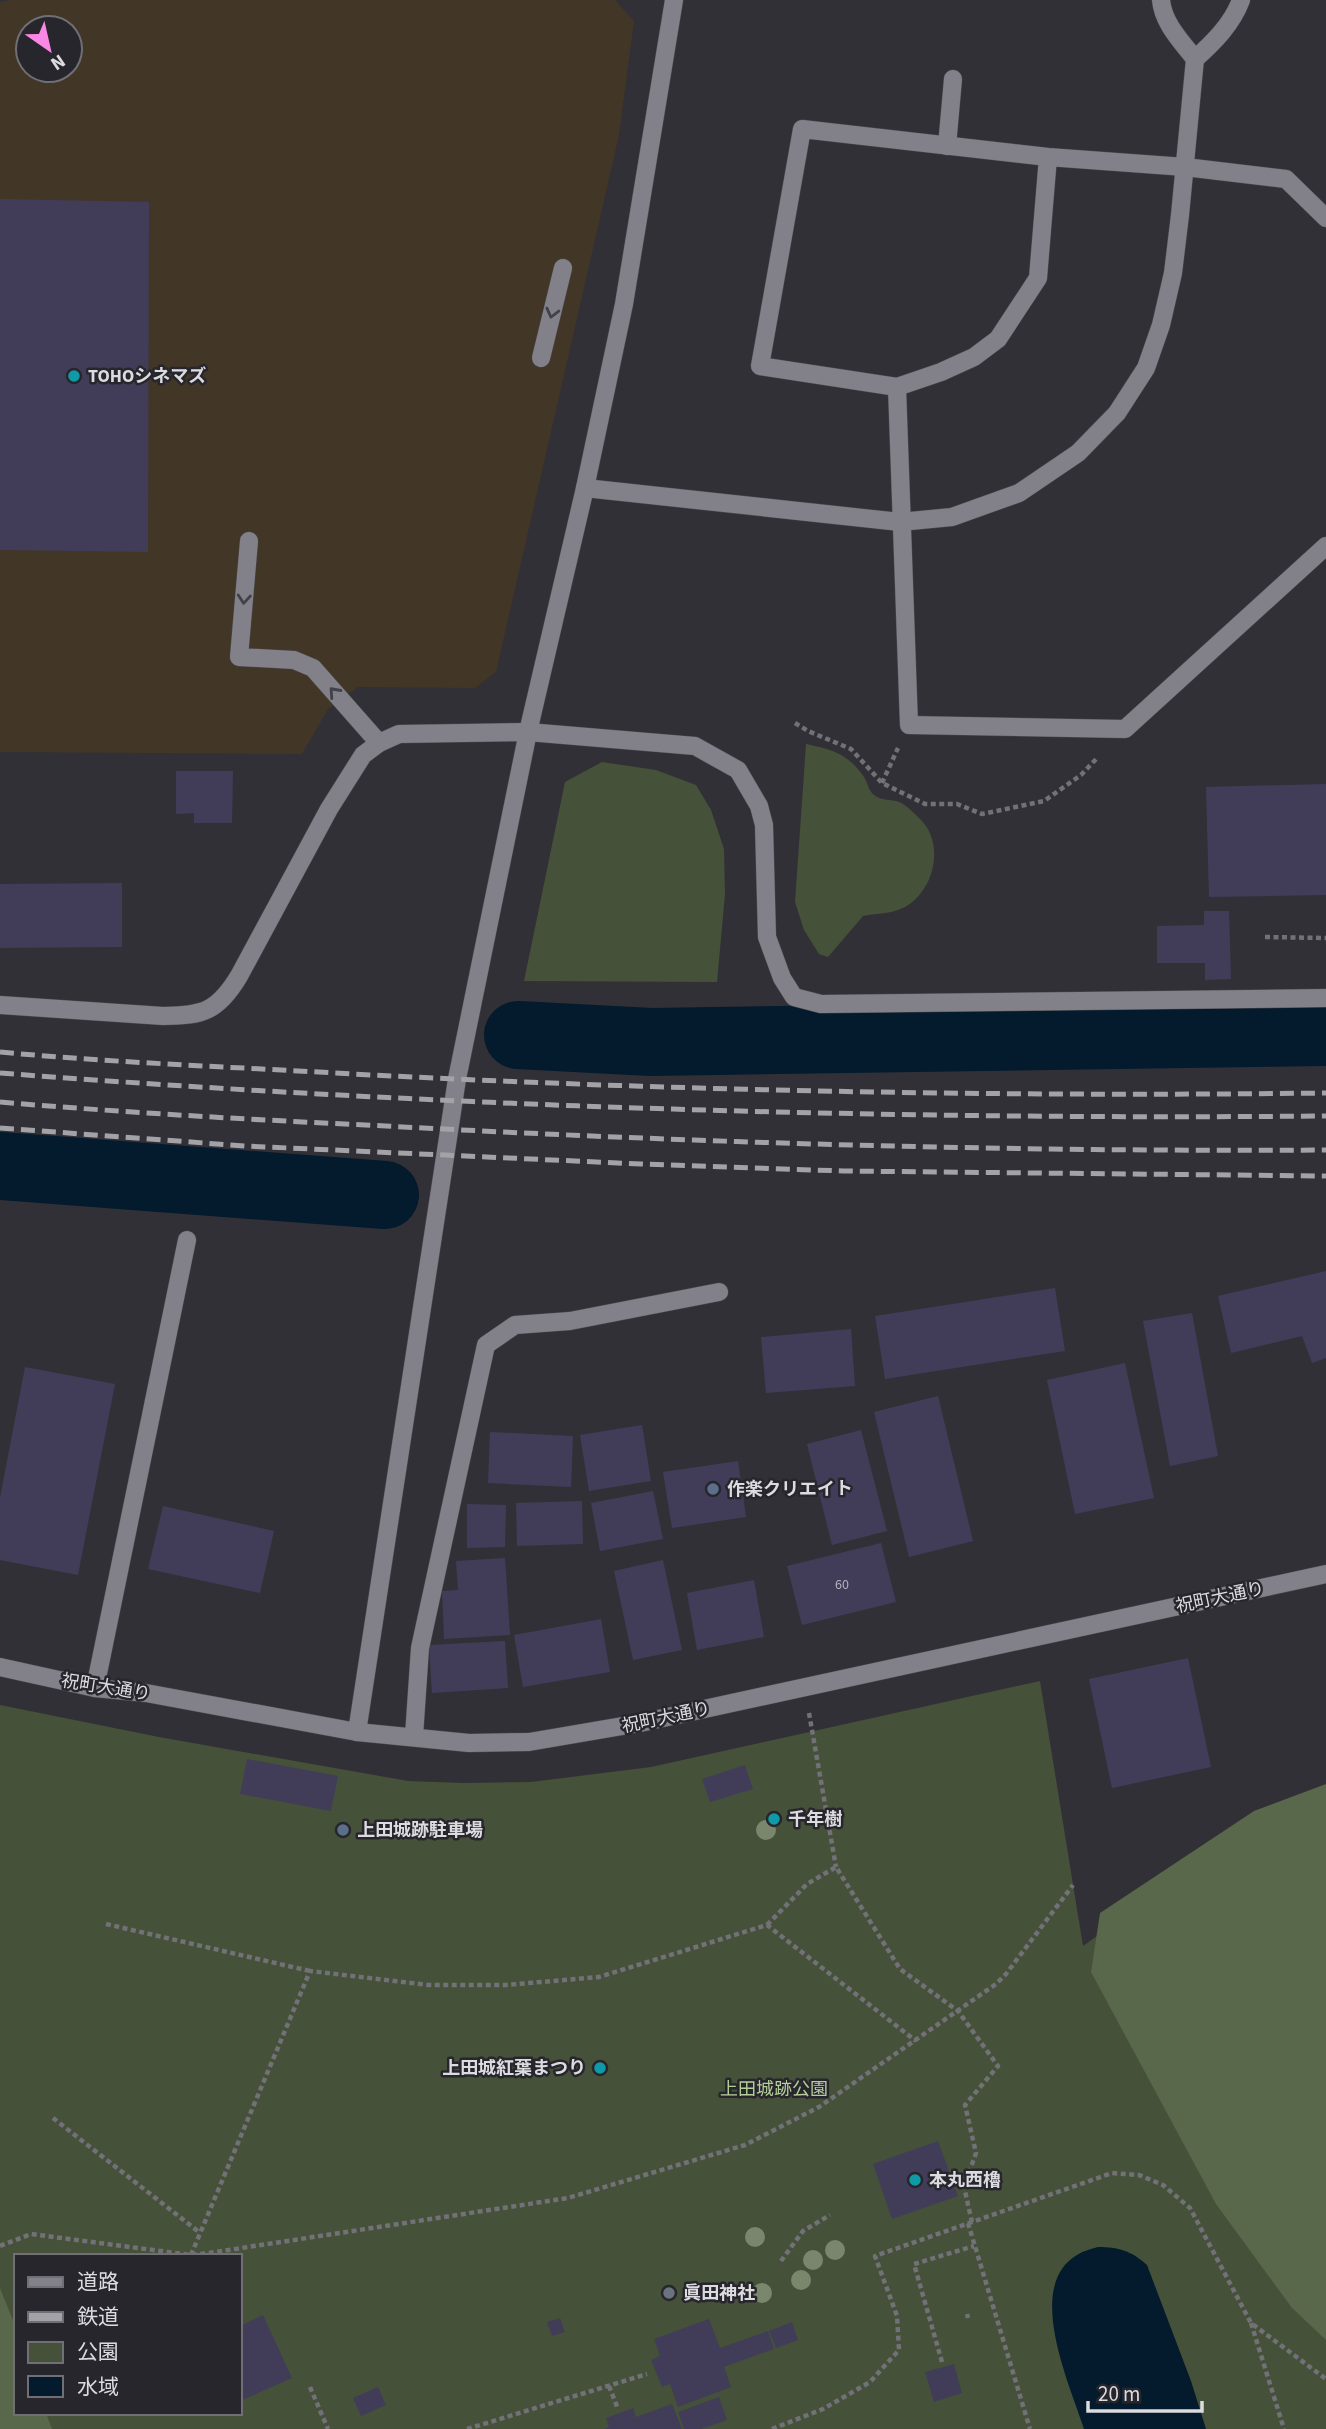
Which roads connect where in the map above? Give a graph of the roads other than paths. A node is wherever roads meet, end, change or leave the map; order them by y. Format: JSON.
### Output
{"nodes":[{"id":1,"x":674,"y":0,"type":"edge"},
{"id":2,"x":1161,"y":0,"type":"edge"},
{"id":3,"x":1241,"y":0,"type":"edge"},
{"id":4,"x":1195,"y":59,"type":"junction"},
{"id":5,"x":953,"y":79,"type":"dead end"},
{"id":6,"x":947,"y":146,"type":"junction"},
{"id":7,"x":1048,"y":158,"type":"junction"},
{"id":8,"x":1185,"y":167,"type":"junction"},
{"id":9,"x":1326,"y":218,"type":"edge"},
{"id":10,"x":563,"y":268,"type":"dead end"},
{"id":11,"x":541,"y":358,"type":"dead end"},
{"id":12,"x":897,"y":387,"type":"junction"},
{"id":13,"x":584,"y":488,"type":"junction"},
{"id":14,"x":900,"y":522,"type":"junction"},
{"id":15,"x":249,"y":541,"type":"dead end"},
{"id":16,"x":1326,"y":546,"type":"edge"},
{"id":17,"x":528,"y":732,"type":"junction"},
{"id":18,"x":379,"y":743,"type":"junction"},
{"id":19,"x":1326,"y":998,"type":"edge"},
{"id":20,"x":0,"y":1005,"type":"edge"},
{"id":21,"x":187,"y":1240,"type":"dead end"},
{"id":22,"x":719,"y":1292,"type":"dead end"},
{"id":23,"x":1326,"y":1574,"type":"edge"},
{"id":24,"x":0,"y":1668,"type":"edge"},
{"id":25,"x":95,"y":1688,"type":"junction"},
{"id":26,"x":356,"y":1732,"type":"junction"},
{"id":27,"x":414,"y":1736,"type":"junction"}],
"edges":[{"from":1,"to":13,"type":"street"},
{"from":2,"to":4,"type":"street"},
{"from":3,"to":4,"type":"street"},
{"from":4,"to":8,"type":"street"},
{"from":5,"to":6,"type":"street"},
{"from":6,"to":7,"type":"street"},
{"from":6,"to":12,"type":"street"},
{"from":7,"to":8,"type":"street"},
{"from":7,"to":12,"type":"street"},
{"from":8,"to":9,"type":"street"},
{"from":8,"to":14,"type":"street"},
{"from":10,"to":11,"type":"street","one_way":true},
{"from":12,"to":14,"type":"street"},
{"from":13,"to":14,"type":"street"},
{"from":13,"to":17,"type":"street"},
{"from":14,"to":16,"type":"street"},
{"from":15,"to":18,"type":"street"},
{"from":17,"to":18,"type":"street"},
{"from":17,"to":19,"type":"street"},
{"from":17,"to":26,"type":"street"},
{"from":18,"to":20,"type":"street"},
{"from":21,"to":25,"type":"street"},
{"from":22,"to":27,"type":"street"},
{"from":23,"to":27,"type":"street","name":"祝町大通り"},
{"from":24,"to":25,"type":"street","name":"祝町大通り"},
{"from":25,"to":26,"type":"street","name":"祝町大通り"},
{"from":26,"to":27,"type":"street","name":"祝町大通り"}]}
